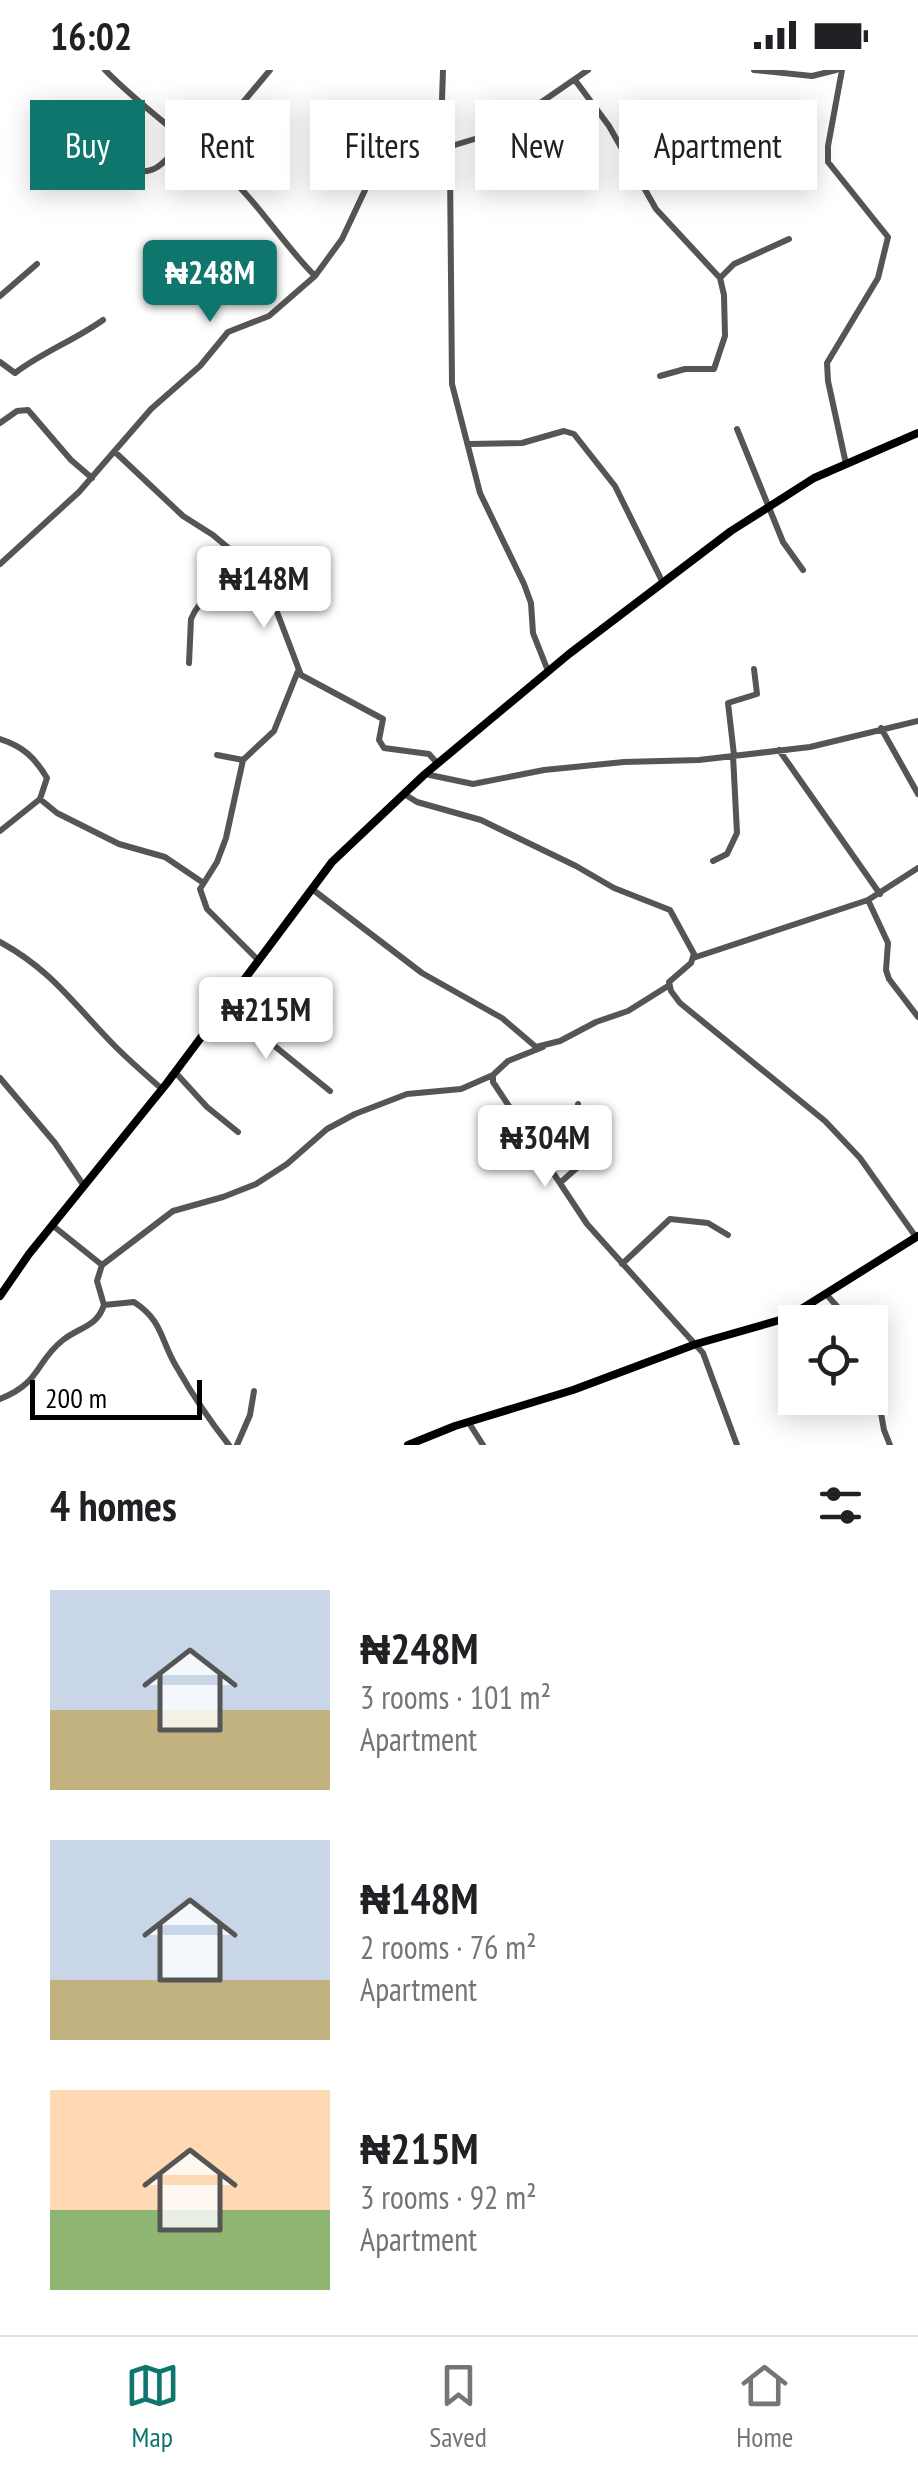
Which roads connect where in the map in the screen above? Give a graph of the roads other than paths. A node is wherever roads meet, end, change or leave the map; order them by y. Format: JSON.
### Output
{"nodes":[{"id":1,"x":104,"y":70,"type":"edge"},
{"id":2,"x":270,"y":70,"type":"edge"},
{"id":3,"x":443,"y":70,"type":"edge"},
{"id":4,"x":588,"y":70,"type":"edge"},
{"id":5,"x":754,"y":70,"type":"edge"},
{"id":6,"x":839,"y":70,"type":"edge"},
{"id":7,"x":575,"y":80,"type":"junction"},
{"id":8,"x":245,"y":100,"type":"edge"},
{"id":9,"x":444,"y":100,"type":"edge"},
{"id":10,"x":165,"y":124,"type":"edge"},
{"id":11,"x":455,"y":145,"type":"edge"},
{"id":12,"x":165,"y":159,"type":"edge"},
{"id":13,"x":145,"y":173,"type":"edge"},
{"id":14,"x":241,"y":190,"type":"edge"},
{"id":15,"x":365,"y":190,"type":"edge"},
{"id":16,"x":449,"y":190,"type":"edge"},
{"id":17,"x":789,"y":239,"type":"dead end"},
{"id":18,"x":37,"y":264,"type":"dead end"},
{"id":19,"x":315,"y":276,"type":"junction"},
{"id":20,"x":720,"y":278,"type":"junction"},
{"id":21,"x":0,"y":296,"type":"edge"},
{"id":22,"x":102,"y":320,"type":"dead end"},
{"id":23,"x":0,"y":362,"type":"edge"},
{"id":24,"x":660,"y":376,"type":"dead end"},
{"id":25,"x":0,"y":424,"type":"edge"},
{"id":26,"x":737,"y":430,"type":"dead end"},
{"id":27,"x":918,"y":433,"type":"edge"},
{"id":28,"x":469,"y":444,"type":"junction"},
{"id":29,"x":115,"y":452,"type":"junction"},
{"id":30,"x":846,"y":464,"type":"junction"},
{"id":31,"x":92,"y":478,"type":"junction"},
{"id":32,"x":768,"y":506,"type":"junction"},
{"id":33,"x":237,"y":554,"type":"junction"},
{"id":34,"x":0,"y":564,"type":"edge"},
{"id":35,"x":804,"y":570,"type":"dead end"},
{"id":36,"x":662,"y":581,"type":"junction"},
{"id":37,"x":189,"y":663,"type":"dead end"},
{"id":38,"x":754,"y":669,"type":"dead end"},
{"id":39,"x":298,"y":671,"type":"junction"},
{"id":40,"x":548,"y":671,"type":"junction"},
{"id":41,"x":918,"y":721,"type":"edge"},
{"id":42,"x":880,"y":728,"type":"junction"},
{"id":43,"x":0,"y":739,"type":"edge"},
{"id":44,"x":779,"y":750,"type":"junction"},
{"id":45,"x":217,"y":754,"type":"dead end"},
{"id":46,"x":734,"y":755,"type":"junction"},
{"id":47,"x":244,"y":760,"type":"junction"},
{"id":48,"x":437,"y":763,"type":"junction"},
{"id":49,"x":425,"y":774,"type":"junction"},
{"id":50,"x":404,"y":794,"type":"junction"},
{"id":51,"x":918,"y":794,"type":"edge"},
{"id":52,"x":40,"y":799,"type":"junction"},
{"id":53,"x":0,"y":831,"type":"edge"},
{"id":54,"x":713,"y":861,"type":"dead end"},
{"id":55,"x":918,"y":868,"type":"edge"},
{"id":56,"x":202,"y":882,"type":"junction"},
{"id":57,"x":312,"y":889,"type":"junction"},
{"id":58,"x":880,"y":894,"type":"junction"},
{"id":59,"x":868,"y":900,"type":"junction"},
{"id":60,"x":0,"y":942,"type":"edge"},
{"id":61,"x":694,"y":958,"type":"junction"},
{"id":62,"x":258,"y":960,"type":"junction"},
{"id":63,"x":668,"y":986,"type":"junction"},
{"id":64,"x":225,"y":1006,"type":"junction"},
{"id":65,"x":918,"y":1017,"type":"edge"},
{"id":66,"x":522,"y":1036,"type":"junction"},
{"id":67,"x":543,"y":1047,"type":"junction"},
{"id":68,"x":527,"y":1054,"type":"junction"},
{"id":69,"x":175,"y":1072,"type":"junction"},
{"id":70,"x":494,"y":1075,"type":"junction"},
{"id":71,"x":0,"y":1078,"type":"edge"},
{"id":72,"x":162,"y":1089,"type":"junction"},
{"id":73,"x":330,"y":1091,"type":"dead end"},
{"id":74,"x":578,"y":1104,"type":"dead end"},
{"id":75,"x":238,"y":1132,"type":"dead end"},
{"id":76,"x":562,"y":1182,"type":"junction"},
{"id":77,"x":84,"y":1186,"type":"junction"},
{"id":78,"x":52,"y":1225,"type":"junction"},
{"id":79,"x":728,"y":1236,"type":"dead end"},
{"id":80,"x":917,"y":1237,"type":"edge"},
{"id":81,"x":622,"y":1264,"type":"junction"},
{"id":82,"x":102,"y":1266,"type":"junction"},
{"id":83,"x":826,"y":1294,"type":"junction"},
{"id":84,"x":0,"y":1296,"type":"edge"},
{"id":85,"x":104,"y":1305,"type":"junction"},
{"id":86,"x":836,"y":1305,"type":"edge"},
{"id":87,"x":696,"y":1344,"type":"junction"},
{"id":88,"x":254,"y":1391,"type":"dead end"},
{"id":89,"x":0,"y":1400,"type":"edge"},
{"id":90,"x":881,"y":1415,"type":"edge"},
{"id":91,"x":469,"y":1423,"type":"junction"},
{"id":92,"x":229,"y":1445,"type":"edge"},
{"id":93,"x":237,"y":1445,"type":"edge"},
{"id":94,"x":408,"y":1445,"type":"edge"},
{"id":95,"x":483,"y":1445,"type":"edge"},
{"id":96,"x":737,"y":1445,"type":"edge"},
{"id":97,"x":890,"y":1445,"type":"edge"}],
"edges":[{"from":1,"to":10,"type":"street"},
{"from":2,"to":8,"type":"street"},
{"from":3,"to":9,"type":"street"},
{"from":4,"to":7,"type":"street"},
{"from":5,"to":6,"type":"street"},
{"from":6,"to":30,"type":"street"},
{"from":7,"to":11,"type":"street"},
{"from":7,"to":20,"type":"street"},
{"from":12,"to":13,"type":"street"},
{"from":14,"to":19,"type":"street"},
{"from":15,"to":19,"type":"street"},
{"from":16,"to":28,"type":"street"},
{"from":17,"to":20,"type":"street"},
{"from":18,"to":21,"type":"street"},
{"from":19,"to":29,"type":"street"},
{"from":20,"to":24,"type":"street"},
{"from":22,"to":23,"type":"street"},
{"from":25,"to":31,"type":"street"},
{"from":26,"to":32,"type":"street"},
{"from":27,"to":30,"type":"main road"},
{"from":28,"to":36,"type":"street"},
{"from":28,"to":40,"type":"street"},
{"from":29,"to":31,"type":"street"},
{"from":29,"to":33,"type":"street"},
{"from":30,"to":32,"type":"main road"},
{"from":31,"to":34,"type":"street"},
{"from":32,"to":35,"type":"street"},
{"from":32,"to":36,"type":"main road"},
{"from":33,"to":37,"type":"street"},
{"from":33,"to":39,"type":"street"},
{"from":36,"to":40,"type":"main road"},
{"from":38,"to":46,"type":"street"},
{"from":39,"to":47,"type":"street"},
{"from":39,"to":48,"type":"street"},
{"from":40,"to":48,"type":"main road"},
{"from":41,"to":42,"type":"street"},
{"from":42,"to":44,"type":"street"},
{"from":42,"to":51,"type":"street"},
{"from":43,"to":52,"type":"street"},
{"from":44,"to":46,"type":"street"},
{"from":44,"to":58,"type":"street"},
{"from":45,"to":47,"type":"street"},
{"from":46,"to":49,"type":"street"},
{"from":46,"to":54,"type":"street"},
{"from":47,"to":56,"type":"street"},
{"from":48,"to":49,"type":"main road"},
{"from":49,"to":50,"type":"main road"},
{"from":50,"to":57,"type":"main road"},
{"from":50,"to":61,"type":"street"},
{"from":52,"to":53,"type":"street"},
{"from":52,"to":56,"type":"street"},
{"from":55,"to":58,"type":"street"},
{"from":56,"to":62,"type":"street"},
{"from":57,"to":62,"type":"main road"},
{"from":57,"to":66,"type":"street"},
{"from":58,"to":59,"type":"street"},
{"from":59,"to":61,"type":"street"},
{"from":59,"to":65,"type":"street"},
{"from":60,"to":72,"type":"street"},
{"from":61,"to":63,"type":"street"},
{"from":62,"to":64,"type":"main road"},
{"from":63,"to":67,"type":"street"},
{"from":63,"to":80,"type":"street"},
{"from":64,"to":69,"type":"main road"},
{"from":64,"to":73,"type":"street"},
{"from":66,"to":67,"type":"street"},
{"from":66,"to":68,"type":"street"},
{"from":67,"to":68,"type":"street"},
{"from":68,"to":70,"type":"street"},
{"from":69,"to":72,"type":"main road"},
{"from":69,"to":75,"type":"street"},
{"from":70,"to":76,"type":"street"},
{"from":70,"to":82,"type":"street"},
{"from":71,"to":77,"type":"street"},
{"from":72,"to":77,"type":"main road"},
{"from":74,"to":76,"type":"street"},
{"from":76,"to":81,"type":"street"},
{"from":77,"to":78,"type":"main road"},
{"from":78,"to":82,"type":"street"},
{"from":78,"to":84,"type":"main road"},
{"from":79,"to":81,"type":"street"},
{"from":80,"to":83,"type":"main road"},
{"from":81,"to":87,"type":"street"},
{"from":82,"to":85,"type":"street"},
{"from":83,"to":86,"type":"street"},
{"from":83,"to":87,"type":"main road"},
{"from":85,"to":89,"type":"street"},
{"from":85,"to":92,"type":"street"},
{"from":87,"to":91,"type":"main road"},
{"from":87,"to":96,"type":"street"},
{"from":88,"to":93,"type":"street"},
{"from":90,"to":97,"type":"street"},
{"from":91,"to":94,"type":"main road"},
{"from":91,"to":95,"type":"street"}]}
